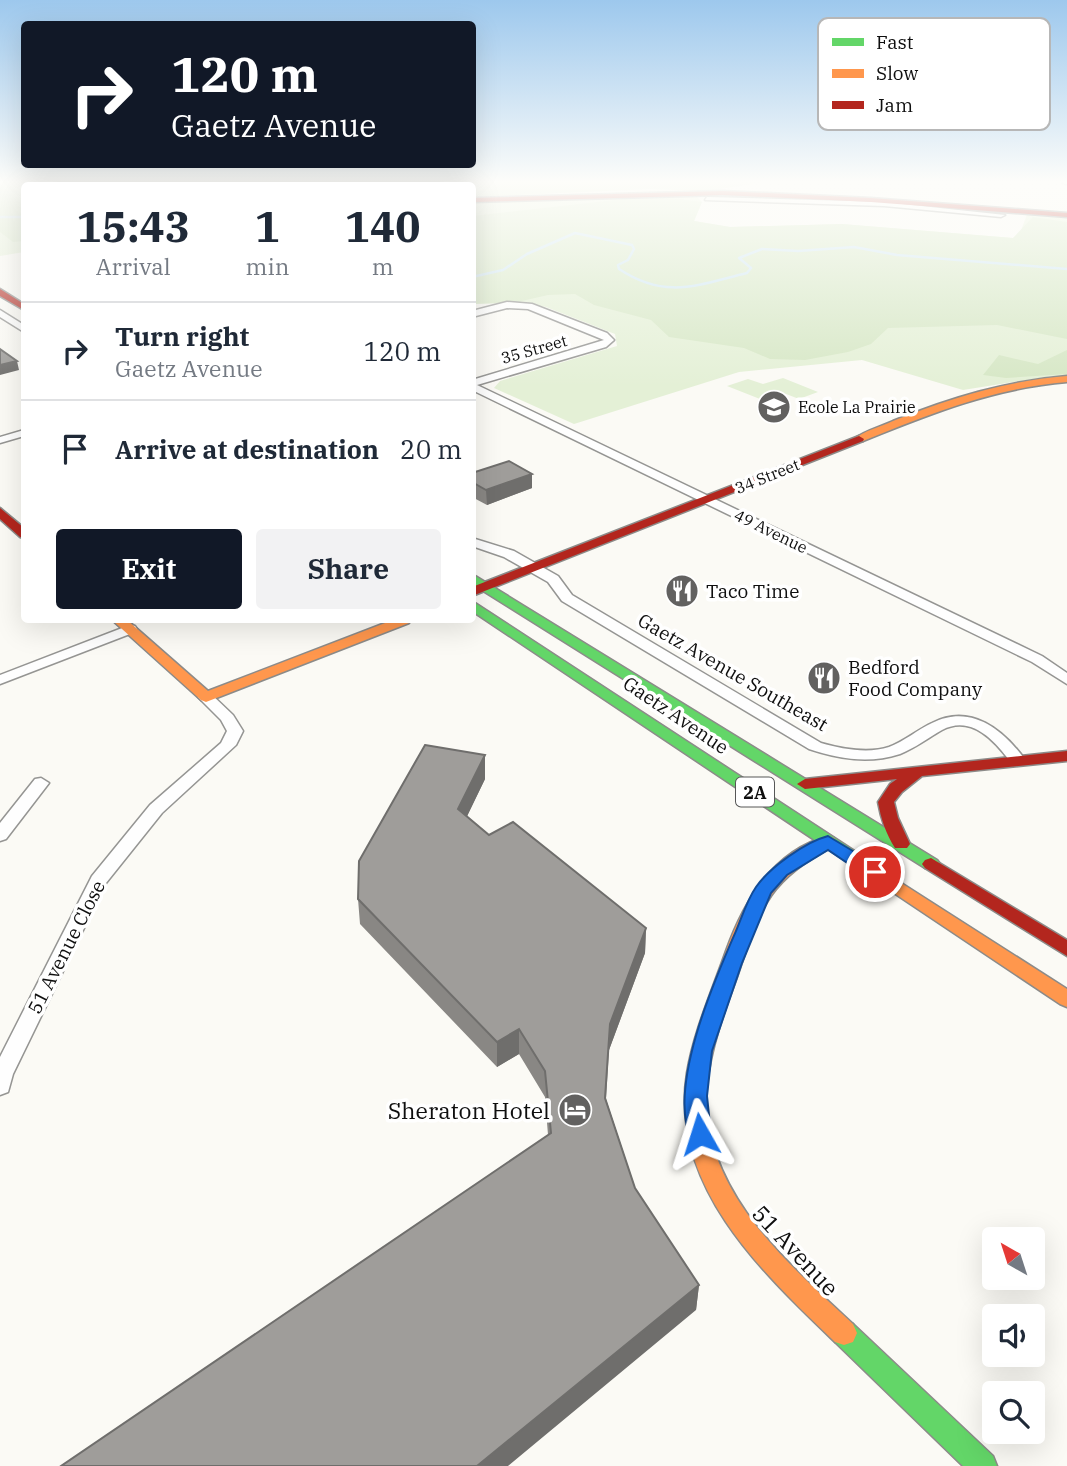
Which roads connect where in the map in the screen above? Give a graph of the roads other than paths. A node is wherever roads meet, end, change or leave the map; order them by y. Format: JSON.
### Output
{"nodes":[{"id":1,"x":0,"y":275,"type":"edge"},
{"id":2,"x":21,"y":289,"type":"edge"},
{"id":3,"x":0,"y":292,"type":"edge"},
{"id":4,"x":21,"y":306,"type":"edge"},
{"id":5,"x":0,"y":313,"type":"edge"},
{"id":6,"x":476,"y":313,"type":"edge"},
{"id":7,"x":21,"y":324,"type":"edge"},
{"id":8,"x":21,"y":325,"type":"edge"},
{"id":9,"x":0,"y":328,"type":"edge"},
{"id":10,"x":1067,"y":379,"type":"edge"},
{"id":11,"x":476,"y":384,"type":"edge"},
{"id":12,"x":476,"y":387,"type":"edge"},
{"id":13,"x":21,"y":434,"type":"edge"},
{"id":14,"x":0,"y":440,"type":"edge"},
{"id":15,"x":707,"y":500,"type":"junction"},
{"id":16,"x":0,"y":512,"type":"edge"},
{"id":17,"x":13,"y":529,"type":"edge"},
{"id":18,"x":476,"y":542,"type":"edge"},
{"id":19,"x":534,"y":568,"type":"junction"},
{"id":20,"x":477,"y":586,"type":"edge"},
{"id":21,"x":476,"y":608,"type":"edge"},
{"id":22,"x":396,"y":623,"type":"edge"},
{"id":23,"x":125,"y":624,"type":"edge"},
{"id":24,"x":1064,"y":672,"type":"edge"},
{"id":25,"x":0,"y":680,"type":"edge"},
{"id":26,"x":588,"y":682,"type":"junction"},
{"id":27,"x":206,"y":697,"type":"junction"},
{"id":28,"x":1067,"y":756,"type":"edge"},
{"id":29,"x":1018,"y":761,"type":"junction"},
{"id":30,"x":919,"y":771,"type":"junction"},
{"id":31,"x":41,"y":783,"type":"dead end"},
{"id":32,"x":805,"y":784,"type":"junction"},
{"id":33,"x":0,"y":835,"type":"edge"},
{"id":34,"x":828,"y":842,"type":"junction"},
{"id":35,"x":901,"y":844,"type":"junction"},
{"id":36,"x":1063,"y":946,"type":"edge"},
{"id":37,"x":1037,"y":979,"type":"junction"},
{"id":38,"x":1067,"y":999,"type":"edge"},
{"id":39,"x":1067,"y":1007,"type":"edge"},
{"id":40,"x":0,"y":1086,"type":"edge"},
{"id":41,"x":983,"y":1466,"type":"edge"}],
"edges":[{"from":1,"to":2,"type":"street"},
{"from":3,"to":4,"type":"street"},
{"from":5,"to":7,"type":"street"},
{"from":6,"to":11,"type":"street","name":"35 Street"},
{"from":8,"to":9,"type":"street"},
{"from":10,"to":15,"type":"street","name":"34 Street"},
{"from":12,"to":15,"type":"street","name":"49 Avenue"},
{"from":13,"to":14,"type":"street"},
{"from":15,"to":19,"type":"street","name":"34 Street"},
{"from":15,"to":24,"type":"street","name":"49 Avenue"},
{"from":16,"to":17,"type":"street"},
{"from":18,"to":19,"type":"street","name":"Gaetz Avenue Southeast"},
{"from":19,"to":20,"type":"street","name":"34 Street"},
{"from":19,"to":29,"type":"street","name":"Gaetz Avenue Southeast"},
{"from":20,"to":32,"type":"street","name":"Gaetz Avenue","number":"2A"},
{"from":21,"to":26,"type":"street","name":"Gaetz Avenue","number":"2A"},
{"from":22,"to":27,"type":"street"},
{"from":23,"to":25,"type":"street"},
{"from":23,"to":27,"type":"street"},
{"from":26,"to":32,"type":"street"},
{"from":26,"to":34,"type":"street","name":"Gaetz Avenue","number":"2A"},
{"from":27,"to":40,"type":"street","name":"51 Avenue Close"},
{"from":28,"to":29,"type":"street"},
{"from":29,"to":30,"type":"street"},
{"from":30,"to":32,"type":"street"},
{"from":30,"to":35,"type":"street"},
{"from":31,"to":33,"type":"street"},
{"from":32,"to":35,"type":"street","name":"Gaetz Avenue","number":"2A"},
{"from":34,"to":36,"type":"street"},
{"from":34,"to":37,"type":"street","name":"Gaetz Avenue","number":"2A"},
{"from":34,"to":41,"type":"street","name":"51 Avenue"},
{"from":35,"to":36,"type":"street","name":"Gaetz Avenue","number":"2A"},
{"from":37,"to":38,"type":"street","name":"Gaetz Avenue","number":"2A"},
{"from":37,"to":39,"type":"street"}]}
